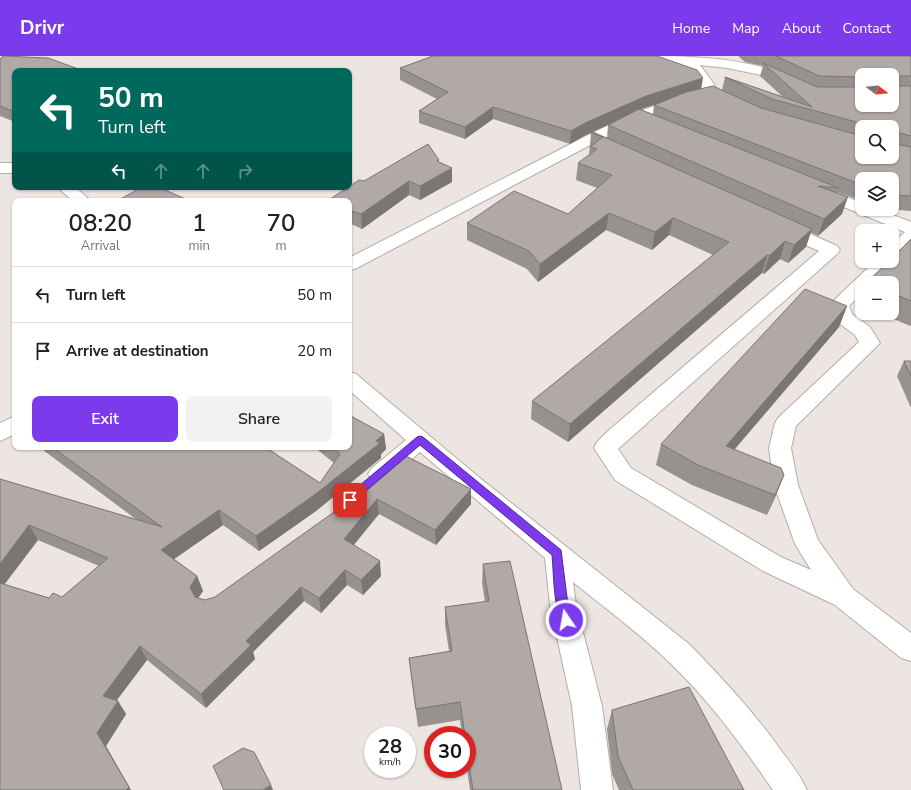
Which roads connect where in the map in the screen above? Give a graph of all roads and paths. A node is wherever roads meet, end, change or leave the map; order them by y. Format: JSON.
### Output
{"nodes":[{"id":1,"x":638,"y":56,"type":"edge"},
{"id":2,"x":666,"y":57,"type":"junction"},
{"id":3,"x":799,"y":88,"type":"edge"},
{"id":4,"x":635,"y":118,"type":"junction"},
{"id":5,"x":657,"y":126,"type":"edge"},
{"id":6,"x":589,"y":140,"type":"junction"},
{"id":7,"x":610,"y":150,"type":"edge"},
{"id":8,"x":0,"y":168,"type":"edge"},
{"id":9,"x":12,"y":168,"type":"edge"},
{"id":10,"x":803,"y":185,"type":"edge"},
{"id":11,"x":69,"y":190,"type":"edge"},
{"id":12,"x":79,"y":198,"type":"edge"},
{"id":13,"x":855,"y":206,"type":"edge"},
{"id":14,"x":880,"y":216,"type":"edge"},
{"id":15,"x":760,"y":218,"type":"edge"},
{"id":16,"x":911,"y":228,"type":"edge"},
{"id":17,"x":911,"y":235,"type":"edge"},
{"id":18,"x":899,"y":247,"type":"edge"},
{"id":19,"x":352,"y":264,"type":"edge"},
{"id":20,"x":878,"y":268,"type":"edge"},
{"id":21,"x":352,"y":382,"type":"edge"},
{"id":22,"x":12,"y":426,"type":"edge"},
{"id":23,"x":0,"y":433,"type":"edge"},
{"id":24,"x":420,"y":440,"type":"junction"},
{"id":25,"x":362,"y":490,"type":"edge"},
{"id":26,"x":557,"y":553,"type":"junction"},
{"id":27,"x":844,"y":597,"type":"junction"},
{"id":28,"x":911,"y":649,"type":"edge"},
{"id":29,"x":598,"y":790,"type":"edge"},
{"id":30,"x":791,"y":790,"type":"edge"}],
"edges":[{"from":1,"to":2,"type":"street"},
{"from":2,"to":3,"type":"street"},
{"from":2,"to":4,"type":"street"},
{"from":4,"to":5,"type":"street"},
{"from":4,"to":6,"type":"street"},
{"from":6,"to":7,"type":"street"},
{"from":6,"to":19,"type":"street"},
{"from":8,"to":9,"type":"street"},
{"from":10,"to":13,"type":"street"},
{"from":11,"to":12,"type":"street"},
{"from":14,"to":16,"type":"street"},
{"from":15,"to":27,"type":"street"},
{"from":17,"to":18,"type":"street"},
{"from":20,"to":27,"type":"street"},
{"from":21,"to":24,"type":"street"},
{"from":22,"to":23,"type":"street"},
{"from":24,"to":25,"type":"street"},
{"from":24,"to":26,"type":"street"},
{"from":26,"to":29,"type":"street"},
{"from":26,"to":30,"type":"street"},
{"from":27,"to":28,"type":"street"}]}
